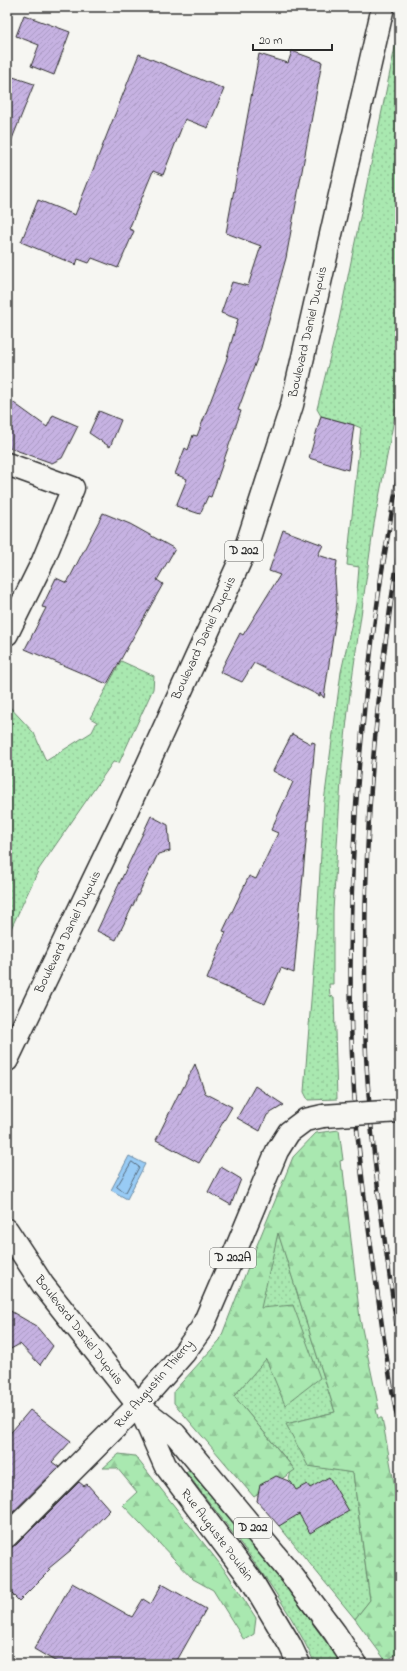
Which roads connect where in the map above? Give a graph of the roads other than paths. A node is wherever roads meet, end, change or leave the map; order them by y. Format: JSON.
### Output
{"nodes":[{"id":1,"x":383,"y":7,"type":"edge"},
{"id":2,"x":7,"y":464,"type":"edge"},
{"id":3,"x":7,"y":634,"type":"edge"},
{"id":4,"x":7,"y":1060,"type":"edge"},
{"id":5,"x":400,"y":1111,"type":"edge"},
{"id":6,"x":7,"y":1230,"type":"edge"},
{"id":7,"x":138,"y":1405,"type":"junction"},
{"id":8,"x":7,"y":1536,"type":"edge"},
{"id":9,"x":299,"y":1664,"type":"edge"},
{"id":10,"x":355,"y":1664,"type":"edge"}],
"edges":[{"from":1,"to":4,"type":"main road","name":"Boulevard Daniel Dupuis","number":"D 202"},
{"from":2,"to":3,"type":"main road"},
{"from":5,"to":7,"type":"main road","name":"Rue Augustin Thierry","number":"D 202A","bridge":true},
{"from":6,"to":7,"type":"main road","name":"Boulevard Daniel Dupuis","number":"D 202"},
{"from":7,"to":8,"type":"main road","name":"Rue Augustin Thierry"},
{"from":7,"to":9,"type":"main road","name":"Rue Auguste Poulain","number":"D 202"},
{"from":7,"to":10,"type":"main road","name":"Boulevard Daniel Dupuis","number":"D 202"}]}
